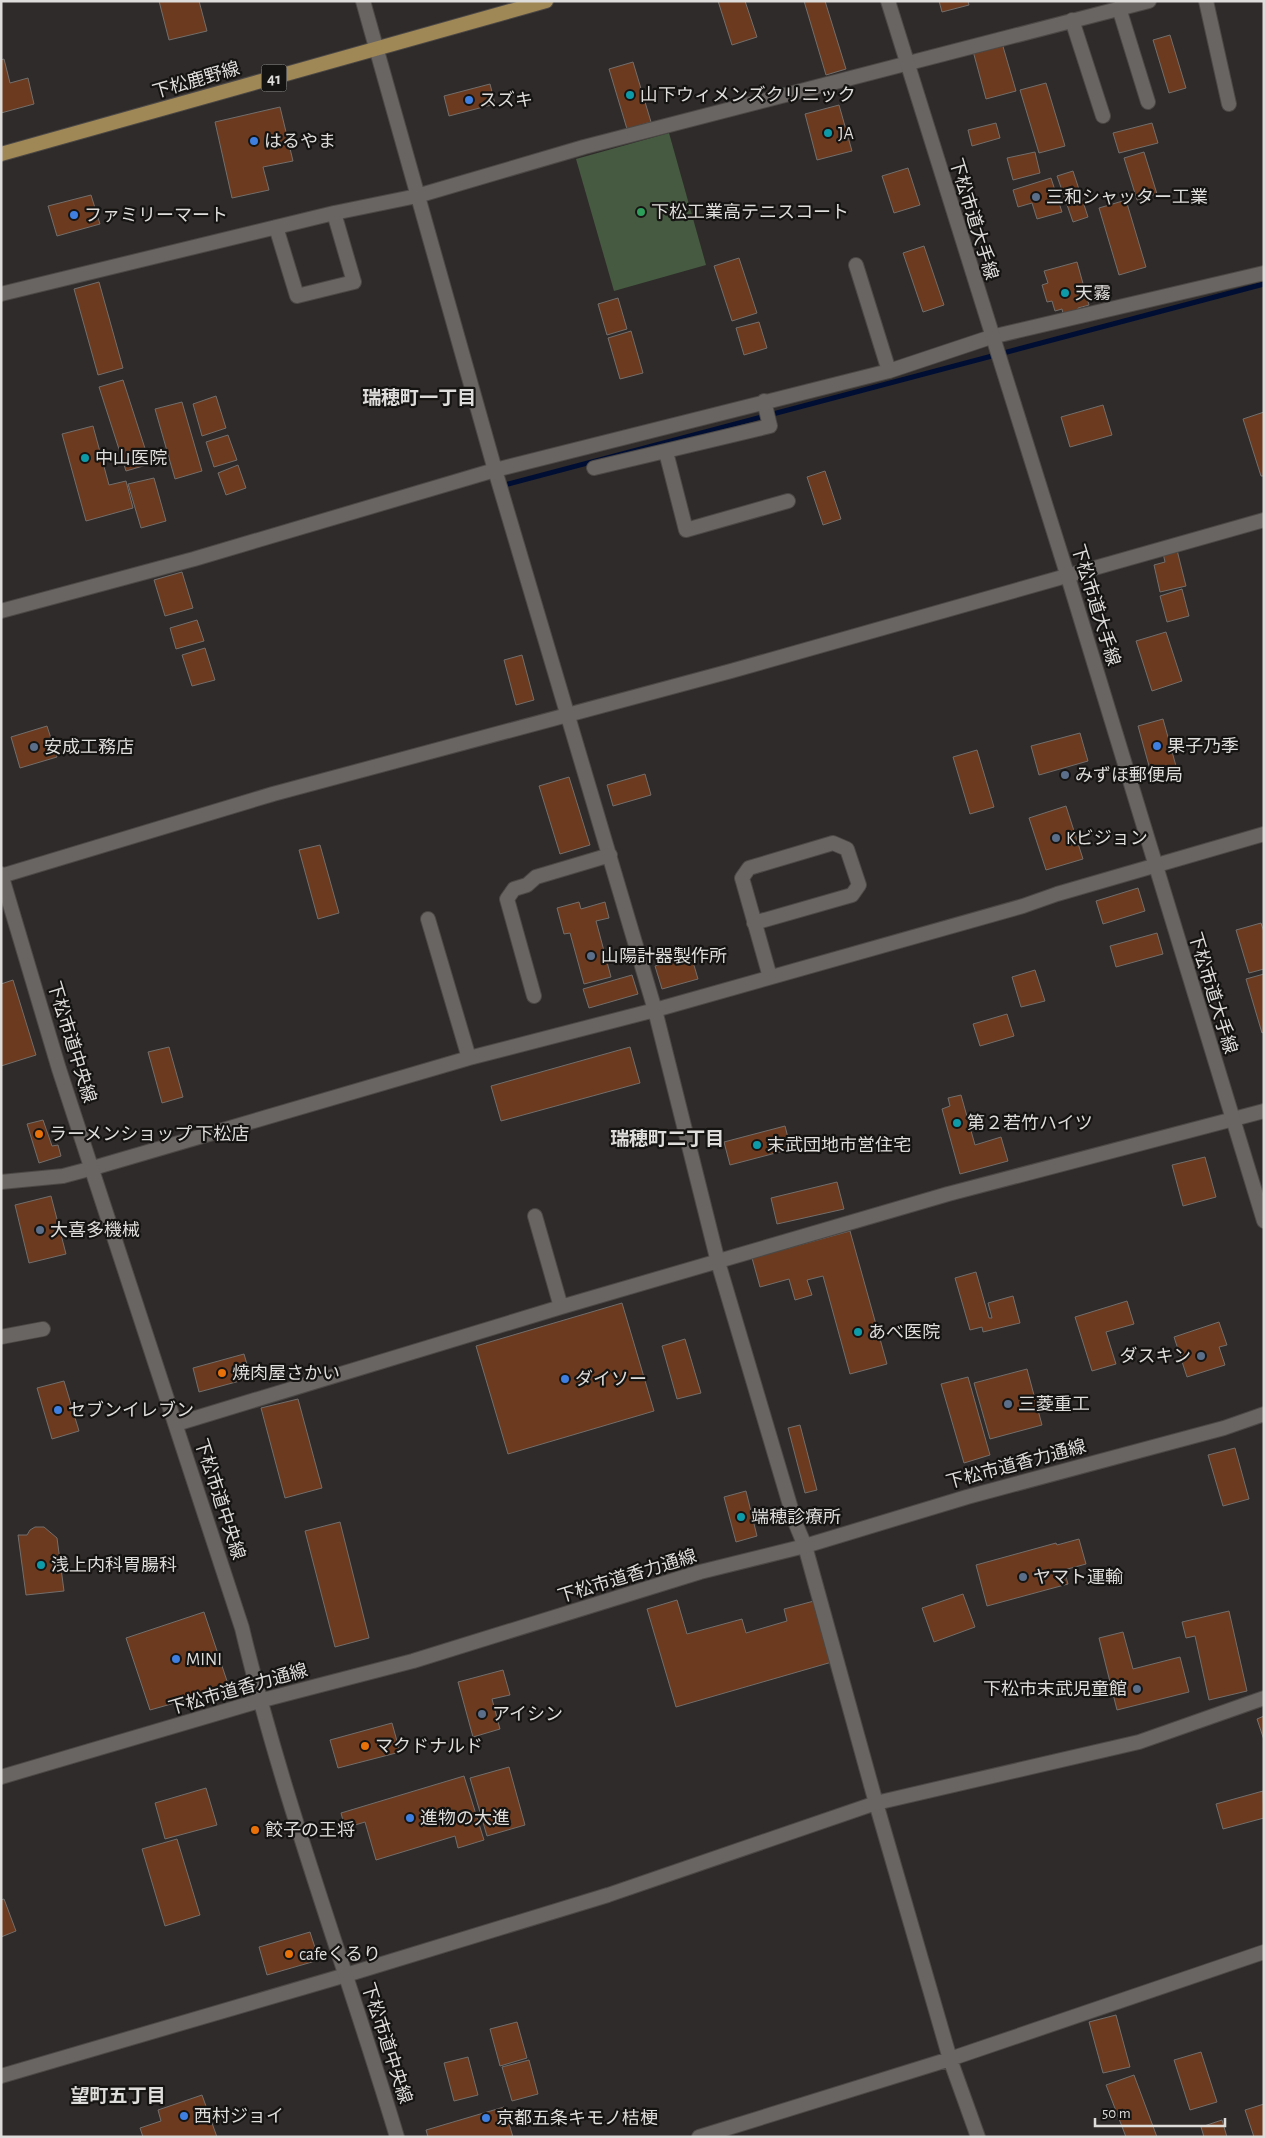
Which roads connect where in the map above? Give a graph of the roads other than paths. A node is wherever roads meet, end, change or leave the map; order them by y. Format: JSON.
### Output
{"nodes":[{"id":1,"x":363,"y":1,"type":"edge"},
{"id":2,"x":546,"y":1,"type":"edge"},
{"id":3,"x":888,"y":1,"type":"edge"},
{"id":4,"x":1149,"y":1,"type":"edge"},
{"id":5,"x":1206,"y":1,"type":"edge"},
{"id":6,"x":1119,"y":8,"type":"junction"},
{"id":7,"x":1072,"y":20,"type":"junction"},
{"id":8,"x":378,"y":49,"type":"junction"},
{"id":9,"x":906,"y":65,"type":"junction"},
{"id":10,"x":1148,"y":102,"type":"dead end"},
{"id":11,"x":1230,"y":104,"type":"dead end"},
{"id":12,"x":1103,"y":116,"type":"dead end"},
{"id":13,"x":1,"y":154,"type":"edge"},
{"id":14,"x":417,"y":196,"type":"junction"},
{"id":15,"x":334,"y":213,"type":"junction"},
{"id":16,"x":276,"y":227,"type":"junction"},
{"id":17,"x":856,"y":264,"type":"dead end"},
{"id":18,"x":1264,"y":273,"type":"edge"},
{"id":19,"x":1,"y":294,"type":"edge"},
{"id":20,"x":991,"y":338,"type":"junction"},
{"id":21,"x":889,"y":371,"type":"junction"},
{"id":22,"x":764,"y":401,"type":"junction"},
{"id":23,"x":666,"y":452,"type":"junction"},
{"id":24,"x":594,"y":468,"type":"dead end"},
{"id":25,"x":495,"y":470,"type":"junction"},
{"id":26,"x":788,"y":501,"type":"dead end"},
{"id":27,"x":1264,"y":520,"type":"edge"},
{"id":28,"x":1068,"y":577,"type":"junction"},
{"id":29,"x":1,"y":611,"type":"edge"},
{"id":30,"x":568,"y":716,"type":"junction"},
{"id":31,"x":1264,"y":834,"type":"edge"},
{"id":32,"x":610,"y":855,"type":"junction"},
{"id":33,"x":1155,"y":866,"type":"junction"},
{"id":34,"x":1,"y":875,"type":"edge"},
{"id":35,"x":428,"y":919,"type":"dead end"},
{"id":36,"x":754,"y":923,"type":"junction"},
{"id":37,"x":770,"y":977,"type":"junction"},
{"id":38,"x":534,"y":996,"type":"dead end"},
{"id":39,"x":655,"y":1010,"type":"junction"},
{"id":40,"x":469,"y":1058,"type":"junction"},
{"id":41,"x":1264,"y":1111,"type":"edge"},
{"id":42,"x":1233,"y":1120,"type":"junction"},
{"id":43,"x":93,"y":1168,"type":"junction"},
{"id":44,"x":1,"y":1182,"type":"edge"},
{"id":45,"x":534,"y":1216,"type":"dead end"},
{"id":46,"x":1264,"y":1221,"type":"edge"},
{"id":47,"x":718,"y":1262,"type":"junction"},
{"id":48,"x":561,"y":1307,"type":"junction"},
{"id":49,"x":43,"y":1329,"type":"dead end"},
{"id":50,"x":1,"y":1337,"type":"edge"},
{"id":51,"x":1264,"y":1414,"type":"edge"},
{"id":52,"x":176,"y":1424,"type":"junction"},
{"id":53,"x":805,"y":1546,"type":"junction"},
{"id":54,"x":1264,"y":1698,"type":"edge"},
{"id":55,"x":259,"y":1701,"type":"junction"},
{"id":56,"x":1,"y":1777,"type":"edge"},
{"id":57,"x":876,"y":1802,"type":"junction"},
{"id":58,"x":1264,"y":1952,"type":"edge"},
{"id":59,"x":346,"y":1975,"type":"junction"},
{"id":60,"x":950,"y":2059,"type":"junction"},
{"id":61,"x":1,"y":2076,"type":"edge"},
{"id":62,"x":397,"y":2137,"type":"edge"},
{"id":63,"x":699,"y":2137,"type":"edge"},
{"id":64,"x":978,"y":2137,"type":"edge"}],
"edges":[{"from":1,"to":8,"type":"street"},
{"from":2,"to":8,"type":"main road","name":"下松鹿野線","number":"41"},
{"from":3,"to":9,"type":"street","name":"下松市道大手線"},
{"from":4,"to":6,"type":"street"},
{"from":5,"to":11,"type":"street"},
{"from":6,"to":7,"type":"street"},
{"from":6,"to":10,"type":"street"},
{"from":7,"to":9,"type":"street"},
{"from":7,"to":12,"type":"street"},
{"from":8,"to":13,"type":"main road","name":"下松鹿野線","number":"41"},
{"from":8,"to":14,"type":"street"},
{"from":9,"to":14,"type":"street"},
{"from":9,"to":20,"type":"street","name":"下松市道大手線"},
{"from":14,"to":15,"type":"street"},
{"from":14,"to":25,"type":"street"},
{"from":15,"to":16,"type":"street"},
{"from":15,"to":16,"type":"street"},
{"from":16,"to":19,"type":"street"},
{"from":17,"to":21,"type":"street"},
{"from":18,"to":20,"type":"street"},
{"from":20,"to":21,"type":"street"},
{"from":20,"to":28,"type":"street","name":"下松市道大手線"},
{"from":21,"to":22,"type":"street"},
{"from":22,"to":23,"type":"street"},
{"from":22,"to":25,"type":"street"},
{"from":23,"to":24,"type":"street"},
{"from":23,"to":26,"type":"street"},
{"from":25,"to":29,"type":"street"},
{"from":25,"to":30,"type":"street"},
{"from":27,"to":28,"type":"street"},
{"from":28,"to":30,"type":"street"},
{"from":28,"to":33,"type":"street","name":"下松市道大手線"},
{"from":30,"to":32,"type":"street"},
{"from":30,"to":34,"type":"street"},
{"from":31,"to":33,"type":"street"},
{"from":32,"to":38,"type":"street"},
{"from":32,"to":39,"type":"street"},
{"from":33,"to":37,"type":"street"},
{"from":33,"to":42,"type":"street","name":"下松市道大手線"},
{"from":34,"to":43,"type":"street","name":"下松市道中央線"},
{"from":35,"to":40,"type":"street"},
{"from":36,"to":36,"type":"street"},
{"from":36,"to":37,"type":"street"},
{"from":37,"to":39,"type":"street"},
{"from":39,"to":40,"type":"street"},
{"from":39,"to":47,"type":"street"},
{"from":40,"to":43,"type":"street"},
{"from":41,"to":42,"type":"street"},
{"from":42,"to":46,"type":"street","name":"下松市道大手線"},
{"from":42,"to":47,"type":"street"},
{"from":43,"to":44,"type":"street"},
{"from":43,"to":52,"type":"street","name":"下松市道中央線"},
{"from":45,"to":48,"type":"street"},
{"from":47,"to":48,"type":"street"},
{"from":47,"to":53,"type":"street"},
{"from":48,"to":52,"type":"street"},
{"from":49,"to":50,"type":"street"},
{"from":51,"to":53,"type":"street","name":"下松市道香力通線"},
{"from":52,"to":55,"type":"street","name":"下松市道中央線"},
{"from":53,"to":55,"type":"street","name":"下松市道香力通線"},
{"from":53,"to":57,"type":"street"},
{"from":54,"to":57,"type":"street"},
{"from":55,"to":56,"type":"street","name":"下松市道香力通線"},
{"from":55,"to":59,"type":"street","name":"下松市道中央線"},
{"from":57,"to":59,"type":"street"},
{"from":57,"to":60,"type":"street"},
{"from":58,"to":60,"type":"street"},
{"from":59,"to":61,"type":"street"},
{"from":59,"to":62,"type":"street","name":"下松市道中央線"},
{"from":60,"to":63,"type":"street"},
{"from":60,"to":64,"type":"street"}]}
